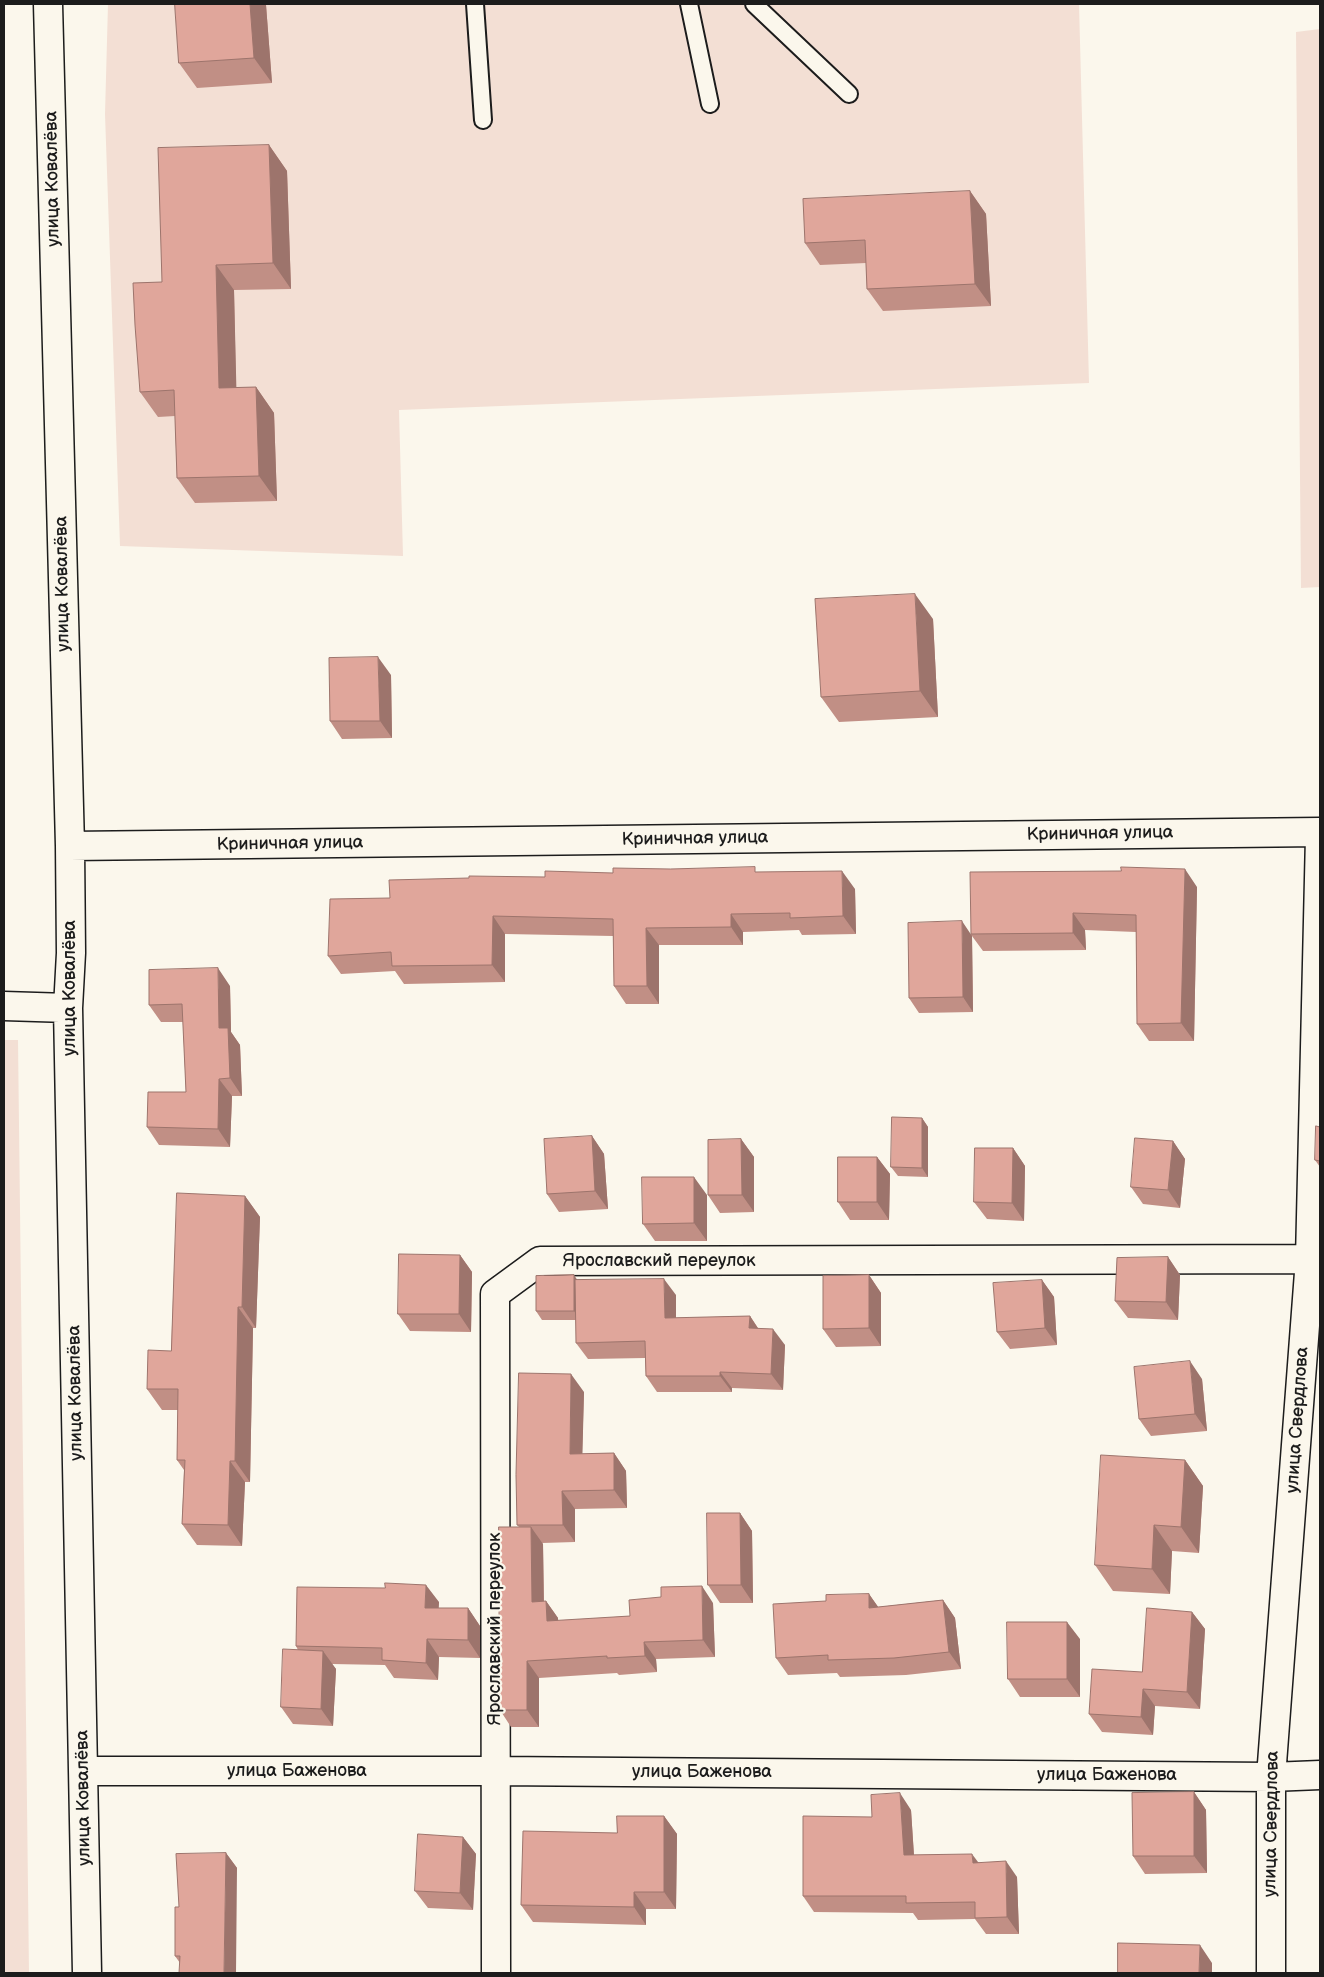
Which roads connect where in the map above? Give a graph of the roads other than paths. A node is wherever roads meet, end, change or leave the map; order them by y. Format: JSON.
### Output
{"nodes":[{"id":1,"x":48,"y":4,"type":"edge"},
{"id":2,"x":475,"y":4,"type":"edge"},
{"id":3,"x":689,"y":4,"type":"edge"},
{"id":4,"x":754,"y":4,"type":"edge"},
{"id":5,"x":849,"y":94,"type":"dead end"},
{"id":6,"x":710,"y":104,"type":"dead end"},
{"id":7,"x":483,"y":120,"type":"dead end"},
{"id":8,"x":1320,"y":832,"type":"edge"},
{"id":9,"x":1320,"y":836,"type":"edge"},
{"id":10,"x":70,"y":846,"type":"junction"},
{"id":11,"x":4,"y":1006,"type":"edge"},
{"id":12,"x":68,"y":1008,"type":"junction"},
{"id":13,"x":1310,"y":1259,"type":"junction"},
{"id":14,"x":495,"y":1770,"type":"junction"},
{"id":15,"x":84,"y":1771,"type":"junction"},
{"id":16,"x":1320,"y":1776,"type":"edge"},
{"id":17,"x":1271,"y":1777,"type":"junction"},
{"id":18,"x":87,"y":1973,"type":"edge"},
{"id":19,"x":496,"y":1973,"type":"edge"},
{"id":20,"x":1271,"y":1973,"type":"edge"}],
"edges":[{"from":1,"to":10,"type":"street","name":"улица Ковалёва"},
{"from":2,"to":7,"type":"lane"},
{"from":3,"to":6,"type":"lane"},
{"from":4,"to":5,"type":"lane"},
{"from":8,"to":10,"type":"street","name":"Криничная улица"},
{"from":9,"to":13,"type":"street","name":"улица Свердлова"},
{"from":10,"to":12,"type":"street","name":"улица Ковалёва"},
{"from":11,"to":12,"type":"street"},
{"from":12,"to":15,"type":"street","name":"улица Ковалёва"},
{"from":13,"to":14,"type":"street","name":"Ярославский переулок"},
{"from":13,"to":17,"type":"street","name":"улица Свердлова"},
{"from":14,"to":15,"type":"street","name":"улица Баженова"},
{"from":14,"to":17,"type":"street","name":"улица Баженова"},
{"from":14,"to":19,"type":"street"},
{"from":15,"to":18,"type":"street","name":"улица Ковалёва"},
{"from":16,"to":17,"type":"street","name":"улица Баженова"},
{"from":17,"to":20,"type":"street","name":"улица Свердлова"}]}
